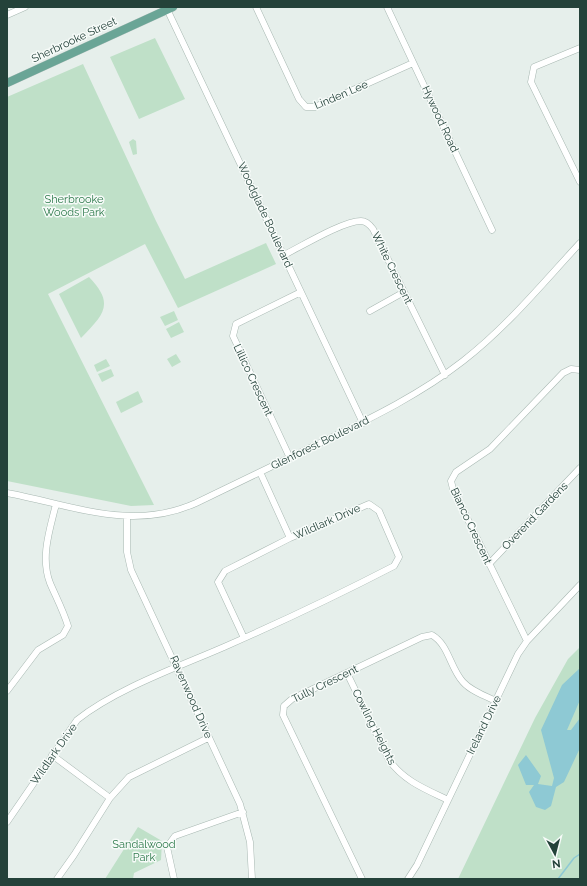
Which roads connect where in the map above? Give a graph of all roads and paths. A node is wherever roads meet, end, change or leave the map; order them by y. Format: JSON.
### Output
{"nodes":[{"id":1,"x":25,"y":7,"type":"edge"},
{"id":2,"x":256,"y":7,"type":"edge"},
{"id":3,"x":387,"y":7,"type":"edge"},
{"id":4,"x":169,"y":8,"type":"edge"},
{"id":5,"x":7,"y":15,"type":"edge"},
{"id":6,"x":580,"y":48,"type":"edge"},
{"id":7,"x":413,"y":63,"type":"junction"},
{"id":8,"x":7,"y":83,"type":"edge"},
{"id":9,"x":580,"y":182,"type":"edge"},
{"id":10,"x":492,"y":230,"type":"dead end"},
{"id":11,"x":580,"y":243,"type":"edge"},
{"id":12,"x":284,"y":255,"type":"junction"},
{"id":13,"x":301,"y":292,"type":"junction"},
{"id":14,"x":404,"y":292,"type":"junction"},
{"id":15,"x":370,"y":311,"type":"dead end"},
{"id":16,"x":580,"y":370,"type":"edge"},
{"id":17,"x":445,"y":375,"type":"junction"},
{"id":18,"x":363,"y":423,"type":"junction"},
{"id":19,"x":290,"y":458,"type":"junction"},
{"id":20,"x":580,"y":468,"type":"edge"},
{"id":21,"x":260,"y":472,"type":"junction"},
{"id":22,"x":7,"y":493,"type":"edge"},
{"id":23,"x":56,"y":504,"type":"junction"},
{"id":24,"x":126,"y":517,"type":"junction"},
{"id":25,"x":290,"y":538,"type":"junction"},
{"id":26,"x":489,"y":564,"type":"junction"},
{"id":27,"x":580,"y":585,"type":"edge"},
{"id":28,"x":244,"y":638,"type":"junction"},
{"id":29,"x":527,"y":641,"type":"junction"},
{"id":30,"x":177,"y":666,"type":"junction"},
{"id":31,"x":348,"y":673,"type":"junction"},
{"id":32,"x":7,"y":691,"type":"edge"},
{"id":33,"x":496,"y":701,"type":"junction"},
{"id":34,"x":208,"y":738,"type":"junction"},
{"id":35,"x":52,"y":755,"type":"junction"},
{"id":36,"x":110,"y":798,"type":"junction"},
{"id":37,"x":448,"y":800,"type":"junction"},
{"id":38,"x":243,"y":812,"type":"junction"},
{"id":39,"x":7,"y":822,"type":"edge"},
{"id":40,"x":57,"y":879,"type":"edge"},
{"id":41,"x":174,"y":879,"type":"edge"},
{"id":42,"x":252,"y":879,"type":"edge"},
{"id":43,"x":362,"y":879,"type":"edge"},
{"id":44,"x":408,"y":879,"type":"edge"}],
"edges":[{"from":1,"to":5,"type":"street"},
{"from":2,"to":7,"type":"street","name":"Linden Lee"},
{"from":3,"to":7,"type":"street","name":"Hywood Road"},
{"from":4,"to":8,"type":"main road","name":"Sherbrooke Street"},
{"from":4,"to":12,"type":"street","name":"Woodglade Boulevard"},
{"from":6,"to":9,"type":"street"},
{"from":7,"to":10,"type":"street","name":"Hywood Road"},
{"from":11,"to":17,"type":"street","name":"Glenforest Boulevard"},
{"from":12,"to":13,"type":"street","name":"Woodglade Boulevard"},
{"from":12,"to":14,"type":"street","name":"White Crescent"},
{"from":13,"to":18,"type":"street","name":"Woodglade Boulevard"},
{"from":13,"to":19,"type":"street","name":"Lillico Crescent"},
{"from":14,"to":15,"type":"street"},
{"from":14,"to":17,"type":"street","name":"White Crescent"},
{"from":16,"to":26,"type":"street","name":"Bianco Crescent"},
{"from":17,"to":18,"type":"street","name":"Glenforest Boulevard"},
{"from":18,"to":19,"type":"street","name":"Glenforest Boulevard"},
{"from":19,"to":21,"type":"street","name":"Glenforest Boulevard"},
{"from":20,"to":26,"type":"street","name":"Overend Gardens"},
{"from":21,"to":24,"type":"street","name":"Glenforest Boulevard"},
{"from":21,"to":25,"type":"street"},
{"from":22,"to":23,"type":"street","name":"Glenforest Boulevard"},
{"from":23,"to":24,"type":"street","name":"Glenforest Boulevard"},
{"from":23,"to":32,"type":"street"},
{"from":24,"to":30,"type":"street","name":"Ravenwood Drive"},
{"from":25,"to":28,"type":"street","name":"Wildlark Drive"},
{"from":25,"to":28,"type":"street","name":"Wildlark Drive"},
{"from":26,"to":29,"type":"street","name":"Bianco Crescent"},
{"from":27,"to":29,"type":"street","name":"Ireland Drive"},
{"from":28,"to":30,"type":"street","name":"Wildlark Drive"},
{"from":29,"to":33,"type":"street","name":"Ireland Drive"},
{"from":30,"to":34,"type":"street","name":"Ravenwood Drive"},
{"from":30,"to":35,"type":"street","name":"Wildlark Drive"},
{"from":31,"to":33,"type":"street","name":"Tully Crescent"},
{"from":31,"to":37,"type":"street","name":"Cowling Heights"},
{"from":31,"to":43,"type":"street","name":"Tully Crescent"},
{"from":33,"to":37,"type":"street","name":"Ireland Drive"},
{"from":34,"to":36,"type":"street"},
{"from":34,"to":38,"type":"street","name":"Ravenwood Drive"},
{"from":35,"to":36,"type":"street"},
{"from":35,"to":39,"type":"street","name":"Wildlark Drive"},
{"from":36,"to":40,"type":"street"},
{"from":37,"to":44,"type":"street","name":"Ireland Drive"},
{"from":38,"to":41,"type":"street"},
{"from":38,"to":42,"type":"street","name":"Ravenwood Drive"}]}
